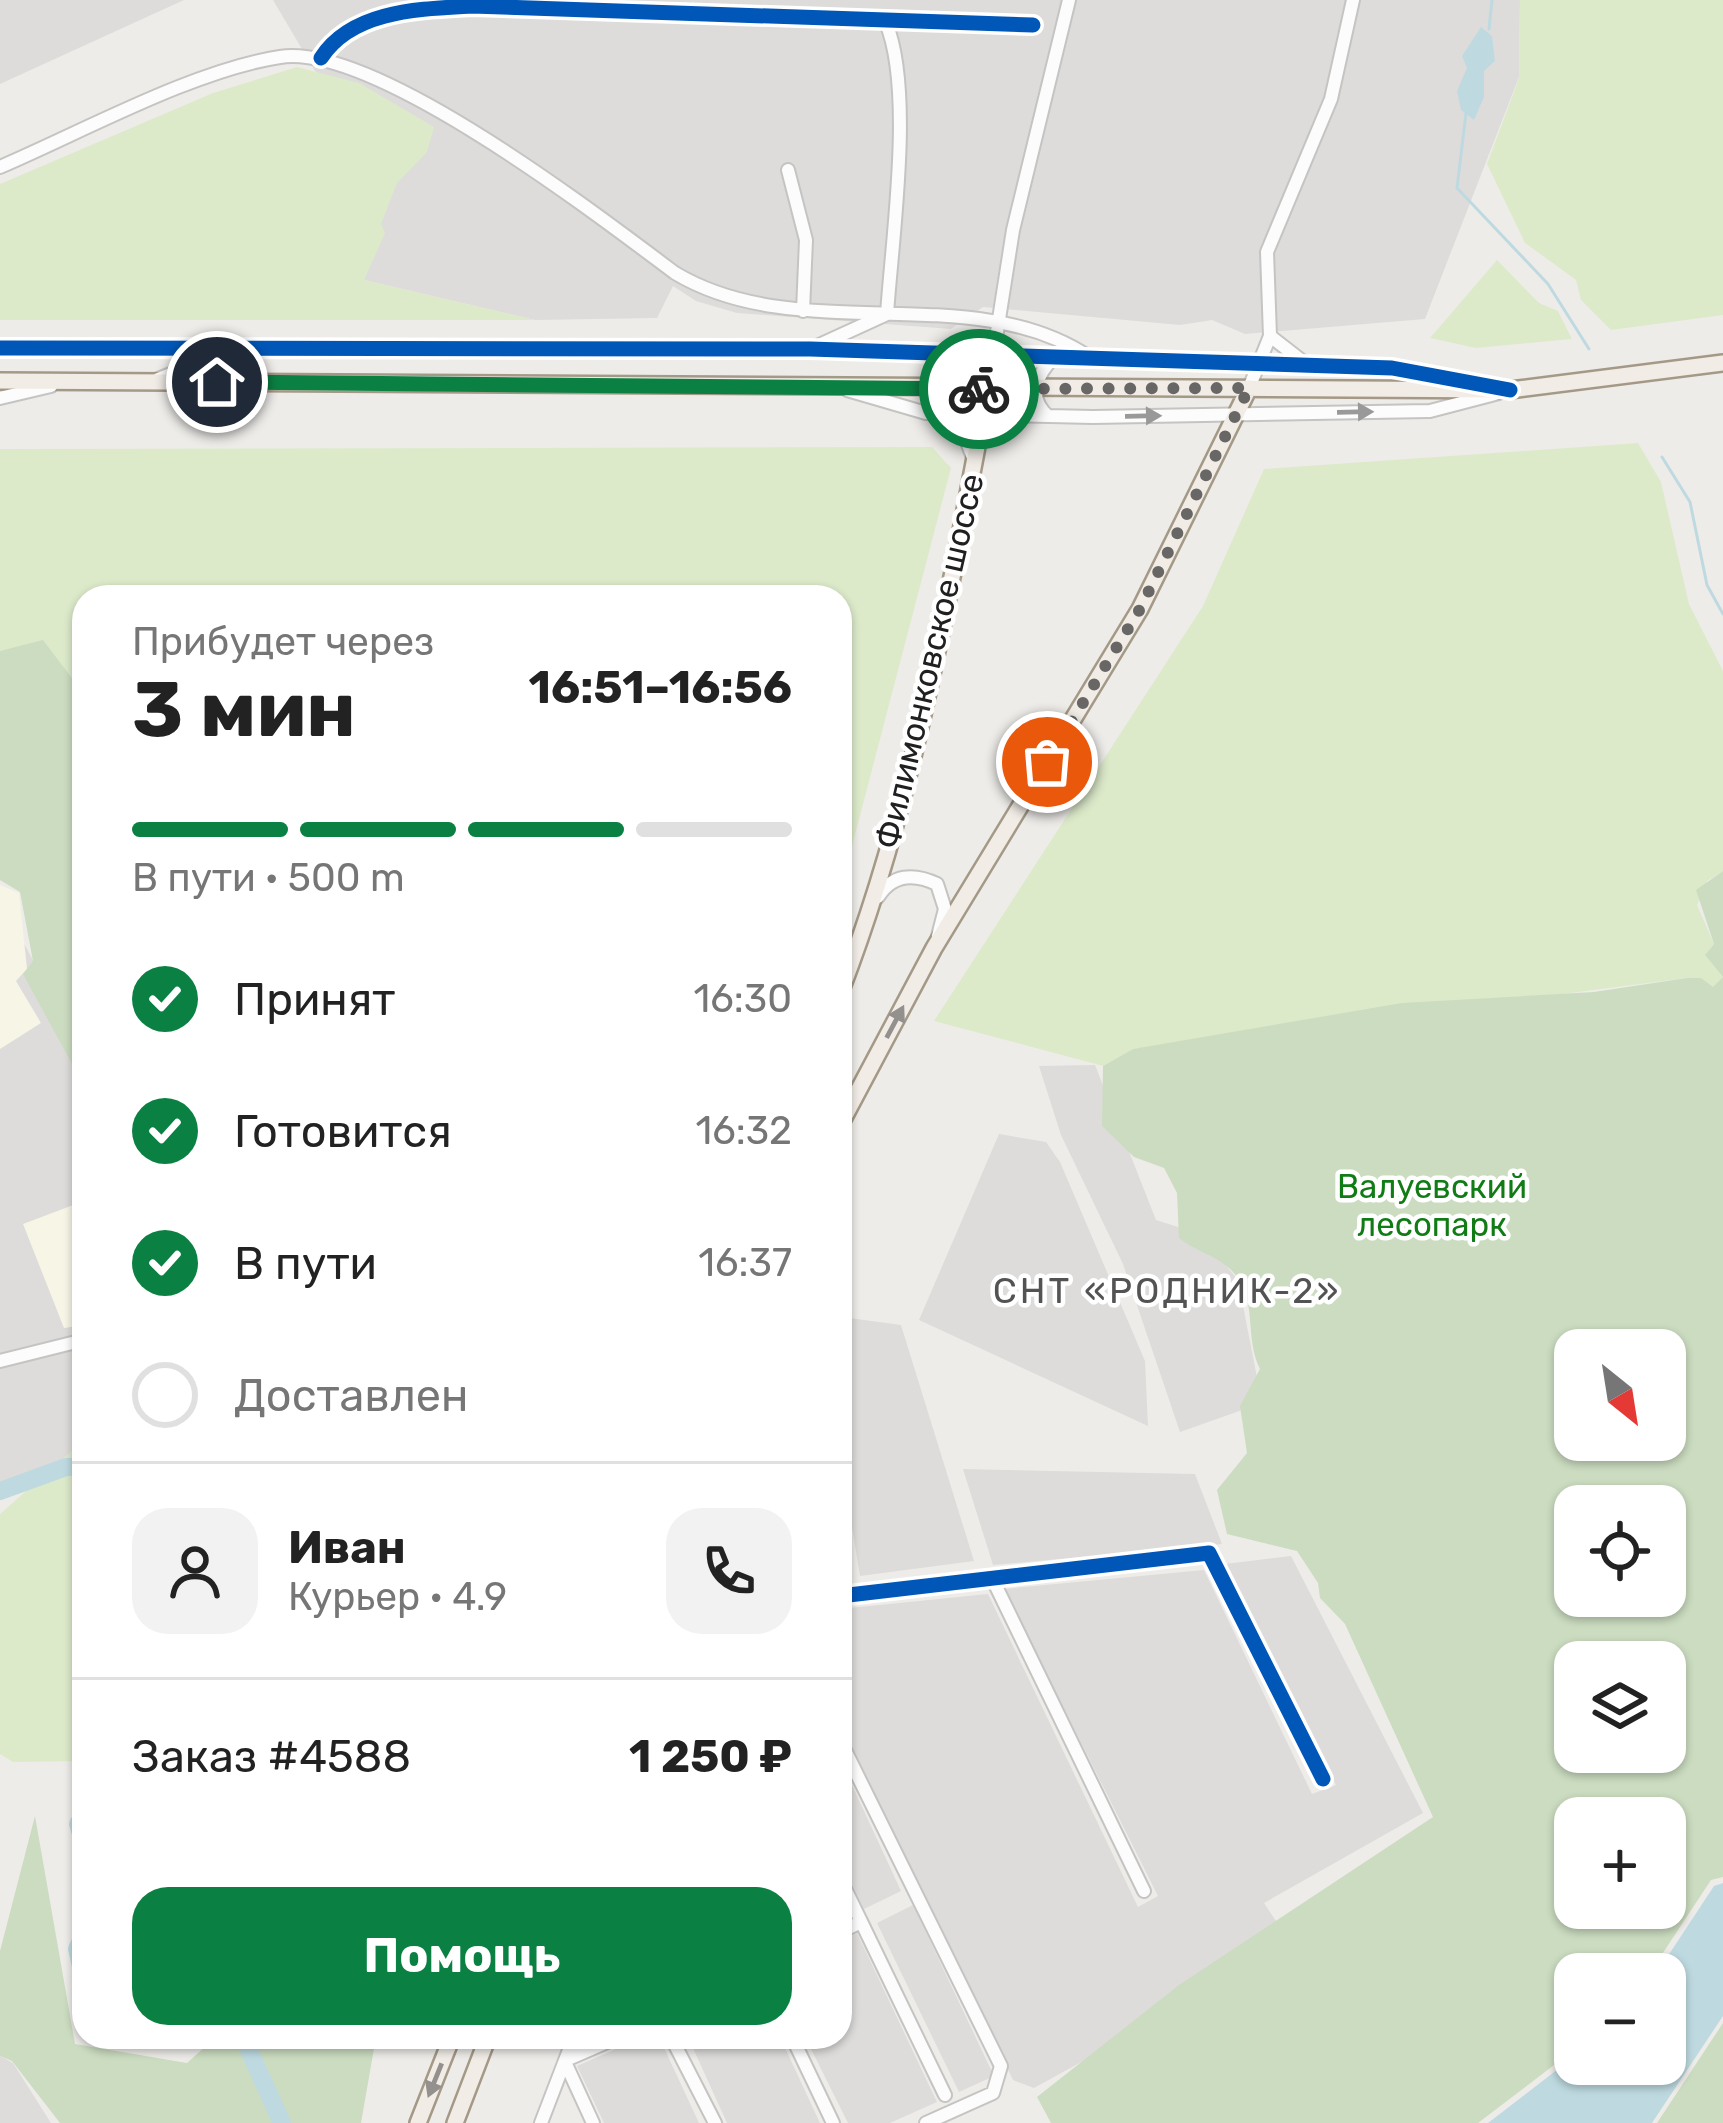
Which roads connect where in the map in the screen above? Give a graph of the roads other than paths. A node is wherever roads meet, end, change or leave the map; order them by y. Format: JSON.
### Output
{"nodes":[{"id":1,"x":1069,"y":0,"type":"edge"},
{"id":2,"x":1353,"y":0,"type":"edge"},
{"id":3,"x":449,"y":4,"type":"edge"},
{"id":4,"x":668,"y":6,"type":"edge"},
{"id":5,"x":886,"y":22,"type":"junction"},
{"id":6,"x":1033,"y":25,"type":"dead end"},
{"id":7,"x":321,"y":58,"type":"junction"},
{"id":8,"x":0,"y":167,"type":"edge"},
{"id":9,"x":788,"y":170,"type":"dead end"},
{"id":10,"x":803,"y":311,"type":"junction"},
{"id":11,"x":886,"y":314,"type":"junction"},
{"id":12,"x":999,"y":324,"type":"junction"},
{"id":13,"x":1270,"y":336,"type":"junction"},
{"id":14,"x":0,"y":348,"type":"edge"},
{"id":15,"x":235,"y":349,"type":"junction"},
{"id":16,"x":810,"y":349,"type":"junction"},
{"id":17,"x":1054,"y":356,"type":"junction"},
{"id":18,"x":993,"y":357,"type":"junction"},
{"id":19,"x":1090,"y":358,"type":"junction"},
{"id":20,"x":1233,"y":362,"type":"junction"},
{"id":21,"x":1261,"y":363,"type":"junction"},
{"id":22,"x":1723,"y":363,"type":"edge"},
{"id":23,"x":1306,"y":364,"type":"junction"},
{"id":24,"x":0,"y":381,"type":"edge"},
{"id":25,"x":74,"y":381,"type":"junction"},
{"id":26,"x":153,"y":382,"type":"junction"},
{"id":27,"x":834,"y":387,"type":"junction"},
{"id":28,"x":1249,"y":388,"type":"junction"},
{"id":29,"x":988,"y":389,"type":"junction"},
{"id":30,"x":1035,"y":389,"type":"junction"},
{"id":31,"x":1510,"y":390,"type":"junction"},
{"id":32,"x":0,"y":398,"type":"edge"},
{"id":33,"x":944,"y":414,"type":"junction"},
{"id":34,"x":1238,"y":414,"type":"junction"},
{"id":35,"x":983,"y":416,"type":"junction"},
{"id":36,"x":1048,"y":416,"type":"junction"},
{"id":37,"x":974,"y":463,"type":"junction"},
{"id":38,"x":872,"y":906,"type":"junction"},
{"id":39,"x":934,"y":948,"type":"junction"},
{"id":40,"x":852,"y":960,"type":"edge"},
{"id":41,"x":852,"y":1102,"type":"edge"},
{"id":42,"x":72,"y":1343,"type":"edge"},
{"id":43,"x":0,"y":1361,"type":"edge"},
{"id":44,"x":992,"y":1578,"type":"junction"},
{"id":45,"x":852,"y":1595,"type":"edge"},
{"id":46,"x":852,"y":1765,"type":"edge"},
{"id":47,"x":1323,"y":1779,"type":"dead end"},
{"id":48,"x":1144,"y":1892,"type":"dead end"},
{"id":49,"x":852,"y":1903,"type":"edge"},
{"id":50,"x":861,"y":1922,"type":"junction"},
{"id":51,"x":852,"y":1926,"type":"edge"},
{"id":52,"x":447,"y":2049,"type":"edge"},
{"id":53,"x":483,"y":2049,"type":"edge"},
{"id":54,"x":570,"y":2049,"type":"edge"},
{"id":55,"x":592,"y":2049,"type":"edge"},
{"id":56,"x":677,"y":2049,"type":"edge"},
{"id":57,"x":799,"y":2049,"type":"edge"},
{"id":58,"x":565,"y":2061,"type":"junction"},
{"id":59,"x":945,"y":2095,"type":"dead end"},
{"id":60,"x":418,"y":2123,"type":"edge"},
{"id":61,"x":455,"y":2123,"type":"edge"},
{"id":62,"x":541,"y":2123,"type":"edge"},
{"id":63,"x":593,"y":2123,"type":"edge"},
{"id":64,"x":715,"y":2123,"type":"edge"},
{"id":65,"x":833,"y":2123,"type":"edge"},
{"id":66,"x":926,"y":2123,"type":"edge"}],
"edges":[{"from":1,"to":12,"type":"street","name":"Филимонковское шоссе"},
{"from":2,"to":13,"type":"street"},
{"from":3,"to":4,"type":"street"},
{"from":3,"to":7,"type":"street"},
{"from":4,"to":5,"type":"street"},
{"from":5,"to":6,"type":"street"},
{"from":5,"to":11,"type":"street"},
{"from":7,"to":8,"type":"street"},
{"from":7,"to":10,"type":"street"},
{"from":9,"to":10,"type":"street"},
{"from":10,"to":11,"type":"street"},
{"from":11,"to":12,"type":"street"},
{"from":11,"to":16,"type":"street"},
{"from":12,"to":18,"type":"street","name":"Филимонковское шоссе"},
{"from":12,"to":19,"type":"street"},
{"from":13,"to":20,"type":"street"},
{"from":13,"to":21,"type":"street"},
{"from":13,"to":23,"type":"street"},
{"from":14,"to":15,"type":"street"},
{"from":15,"to":16,"type":"street"},
{"from":15,"to":26,"type":"street"},
{"from":16,"to":18,"type":"street"},
{"from":17,"to":18,"type":"street"},
{"from":17,"to":19,"type":"street"},
{"from":17,"to":30,"type":"street"},
{"from":18,"to":29,"type":"street","name":"Филимонковское шоссе"},
{"from":19,"to":20,"type":"street"},
{"from":20,"to":21,"type":"street"},
{"from":20,"to":28,"type":"street"},
{"from":21,"to":23,"type":"street"},
{"from":21,"to":28,"type":"street"},
{"from":22,"to":31,"type":"main road"},
{"from":23,"to":31,"type":"street"},
{"from":24,"to":25,"type":"main road"},
{"from":25,"to":26,"type":"main road"},
{"from":25,"to":32,"type":"street"},
{"from":26,"to":27,"type":"main road"},
{"from":27,"to":29,"type":"main road"},
{"from":27,"to":33,"type":"street"},
{"from":28,"to":30,"type":"main road"},
{"from":28,"to":31,"type":"main road"},
{"from":28,"to":34,"type":"main road"},
{"from":29,"to":30,"type":"main road"},
{"from":29,"to":35,"type":"main road","name":"Филимонковское шоссе"},
{"from":30,"to":36,"type":"street"},
{"from":34,"to":31,"type":"street","one_way":true},
{"from":33,"to":35,"type":"street"},
{"from":33,"to":37,"type":"street"},
{"from":36,"to":34,"type":"street","one_way":true},
{"from":34,"to":39,"type":"main road"},
{"from":35,"to":36,"type":"street"},
{"from":35,"to":37,"type":"main road","name":"Филимонковское шоссе"},
{"from":37,"to":38,"type":"main road","name":"Филимонковское шоссе"},
{"from":38,"to":39,"type":"street"},
{"from":38,"to":40,"type":"main road","name":"Филимонковское шоссе"},
{"from":41,"to":39,"type":"main road","one_way":true},
{"from":42,"to":43,"type":"street"},
{"from":44,"to":45,"type":"street"},
{"from":44,"to":47,"type":"street"},
{"from":44,"to":48,"type":"street"},
{"from":46,"to":66,"type":"street"},
{"from":49,"to":50,"type":"street"},
{"from":50,"to":51,"type":"street"},
{"from":50,"to":59,"type":"street"},
{"from":52,"to":60,"type":"main road","one_way":true},
{"from":53,"to":61,"type":"main road"},
{"from":54,"to":58,"type":"street"},
{"from":55,"to":58,"type":"street"},
{"from":56,"to":64,"type":"street"},
{"from":57,"to":65,"type":"street"},
{"from":58,"to":62,"type":"street"},
{"from":58,"to":63,"type":"street"}]}
